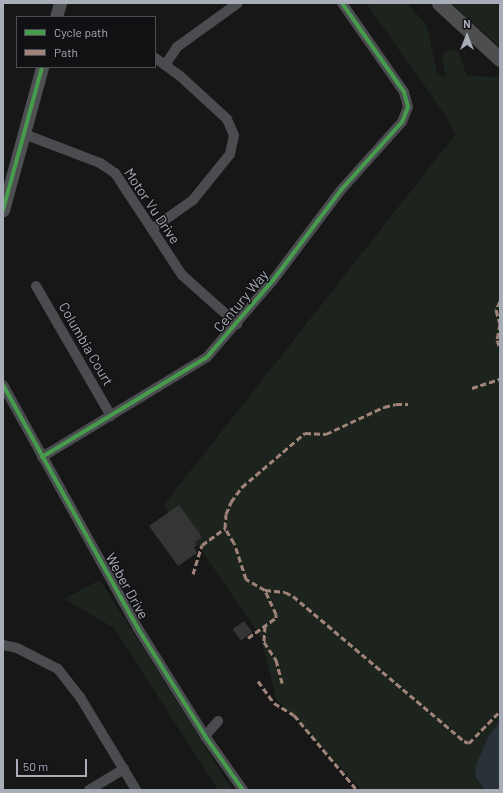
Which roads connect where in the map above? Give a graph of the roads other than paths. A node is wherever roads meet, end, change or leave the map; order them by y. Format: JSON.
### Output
{"nodes":[{"id":1,"x":60,"y":3,"type":"edge"},
{"id":2,"x":238,"y":3,"type":"edge"},
{"id":3,"x":342,"y":3,"type":"edge"},
{"id":4,"x":439,"y":3,"type":"edge"},
{"id":5,"x":56,"y":16,"type":"edge"},
{"id":6,"x":156,"y":59,"type":"edge"},
{"id":7,"x":500,"y":59,"type":"edge"},
{"id":8,"x":165,"y":64,"type":"junction"},
{"id":9,"x":42,"y":68,"type":"edge"},
{"id":10,"x":24,"y":134,"type":"junction"},
{"id":11,"x":3,"y":210,"type":"edge"},
{"id":12,"x":152,"y":229,"type":"junction"},
{"id":13,"x":36,"y":286,"type":"dead end"},
{"id":14,"x":237,"y":324,"type":"junction"},
{"id":15,"x":3,"y":385,"type":"edge"},
{"id":16,"x":111,"y":416,"type":"junction"},
{"id":17,"x":42,"y":457,"type":"junction"},
{"id":18,"x":3,"y":645,"type":"edge"},
{"id":19,"x":218,"y":721,"type":"dead end"},
{"id":20,"x":206,"y":734,"type":"junction"},
{"id":21,"x":124,"y":769,"type":"junction"},
{"id":22,"x":89,"y":790,"type":"edge"},
{"id":23,"x":136,"y":790,"type":"edge"},
{"id":24,"x":243,"y":790,"type":"edge"}],
"edges":[{"from":1,"to":5,"type":"main road"},
{"from":2,"to":8,"type":"street"},
{"from":3,"to":14,"type":"street","name":"Century Way"},
{"from":4,"to":7,"type":"highway"},
{"from":6,"to":8,"type":"street"},
{"from":8,"to":12,"type":"street"},
{"from":9,"to":10,"type":"main road"},
{"from":10,"to":11,"type":"main road"},
{"from":10,"to":12,"type":"street","name":"Motor Vu Drive"},
{"from":12,"to":14,"type":"street","name":"Motor Vu Drive"},
{"from":13,"to":16,"type":"street","name":"Columbia Court"},
{"from":14,"to":16,"type":"street","name":"Century Way"},
{"from":15,"to":17,"type":"street","name":"Weber Drive"},
{"from":16,"to":17,"type":"street","name":"Century Way"},
{"from":17,"to":20,"type":"street","name":"Weber Drive"},
{"from":18,"to":21,"type":"street"},
{"from":19,"to":20,"type":"street"},
{"from":20,"to":24,"type":"street","name":"Weber Drive"},
{"from":21,"to":22,"type":"street"},
{"from":21,"to":23,"type":"street"}]}
